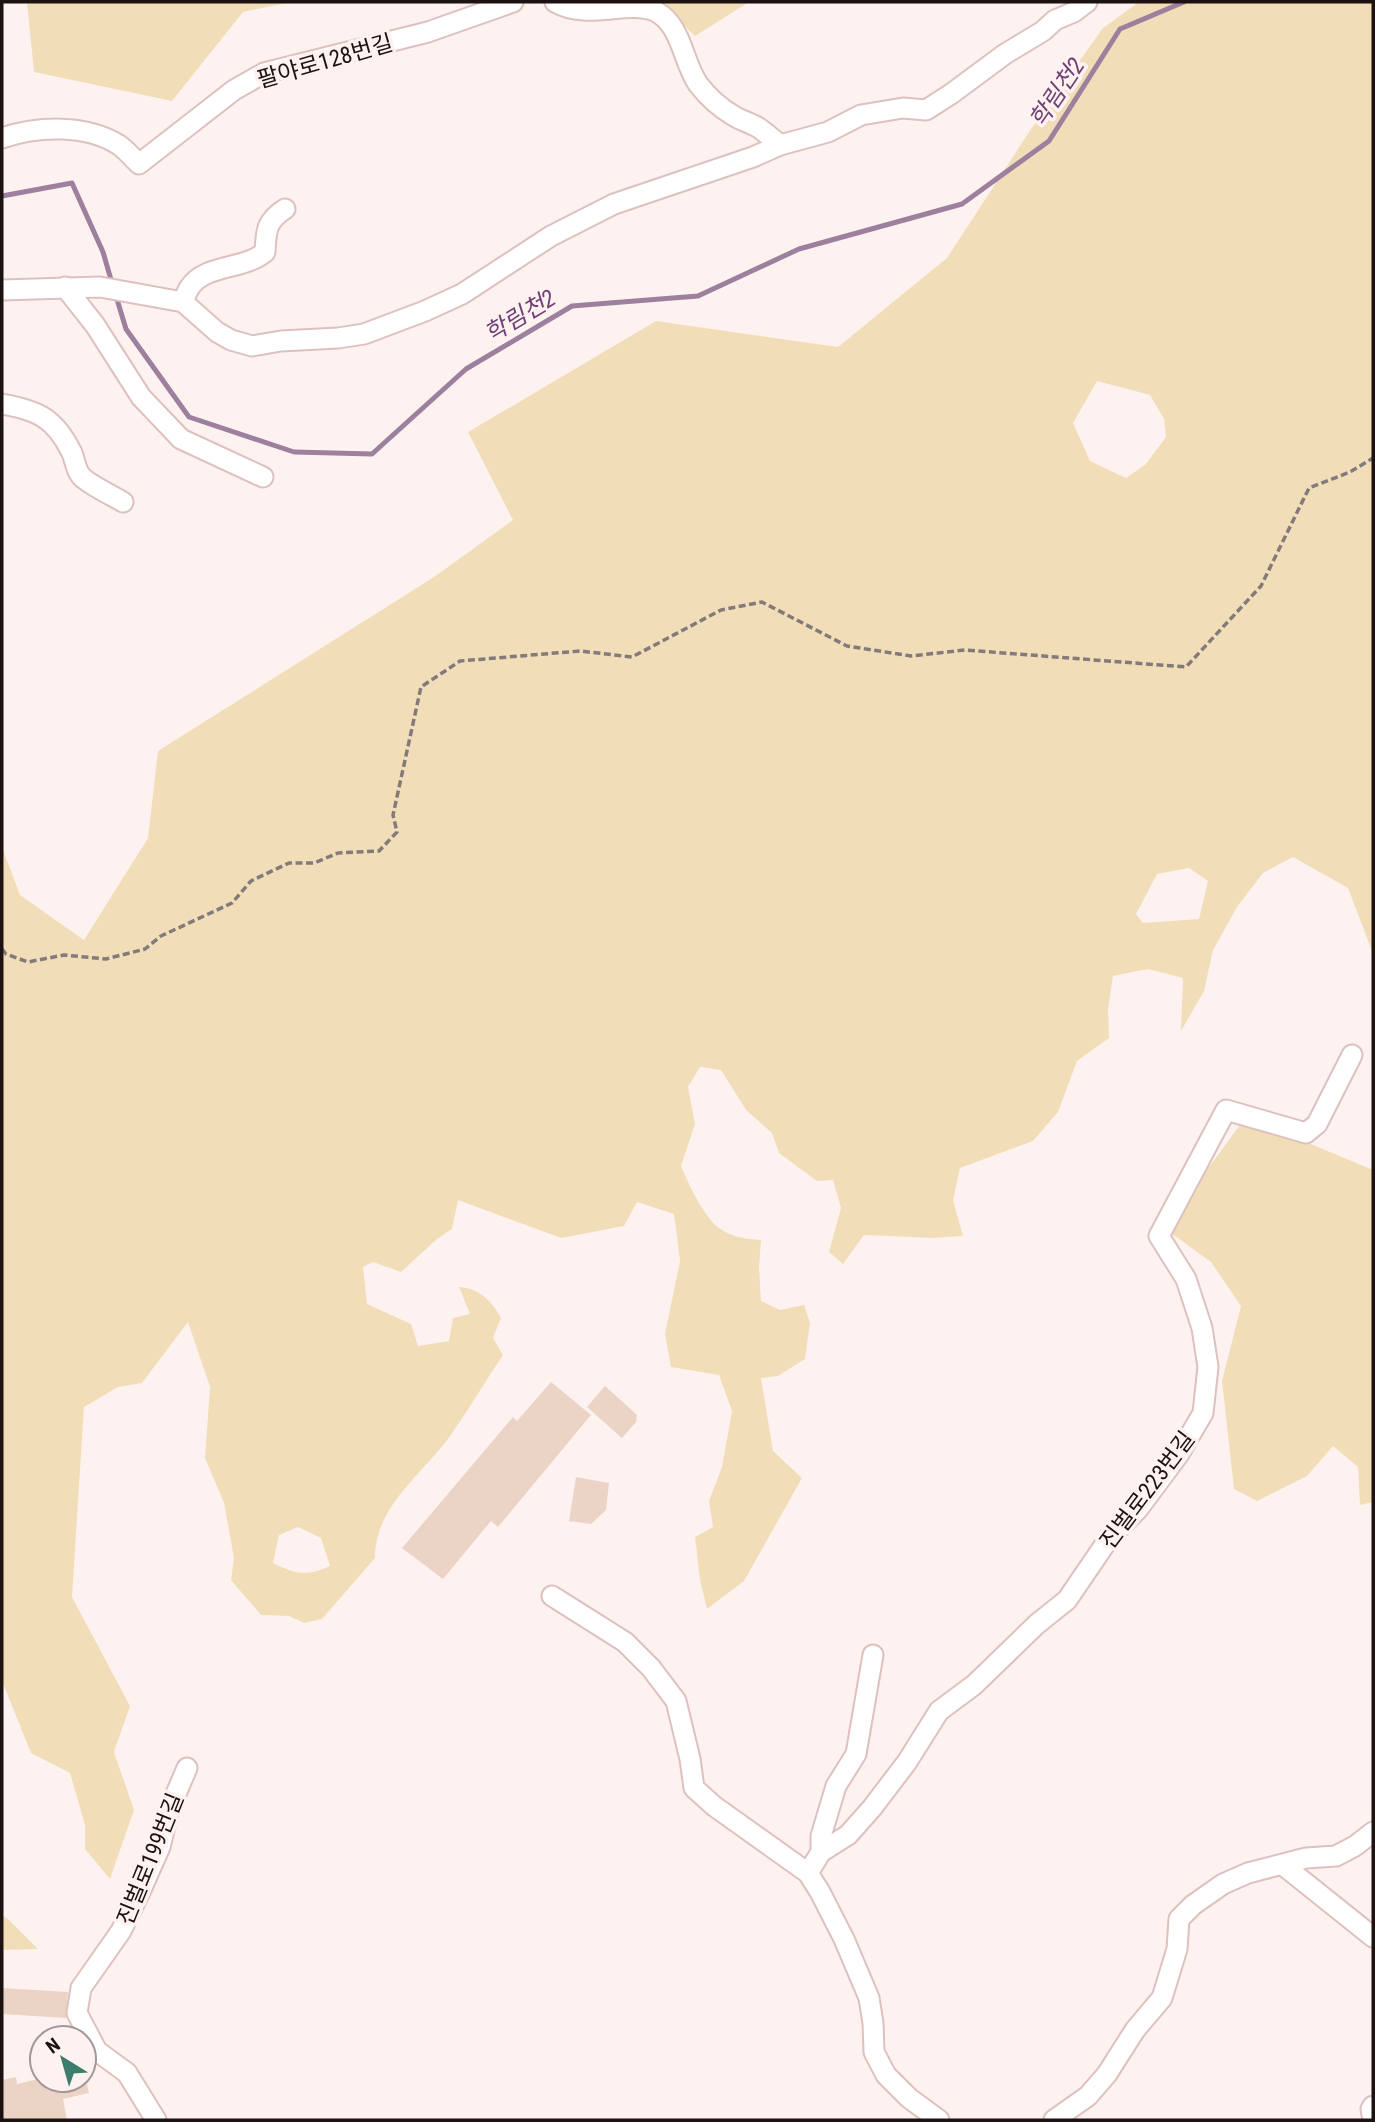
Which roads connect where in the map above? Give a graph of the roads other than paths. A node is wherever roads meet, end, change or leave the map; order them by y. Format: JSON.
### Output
{"nodes":[{"id":1,"x":513,"y":2,"type":"edge"},
{"id":2,"x":555,"y":2,"type":"edge"},
{"id":3,"x":1087,"y":2,"type":"edge"},
{"id":4,"x":1056,"y":11,"type":"edge"},
{"id":5,"x":2,"y":138,"type":"edge"},
{"id":6,"x":780,"y":145,"type":"junction"},
{"id":7,"x":285,"y":209,"type":"dead end"},
{"id":8,"x":65,"y":287,"type":"junction"},
{"id":9,"x":2,"y":290,"type":"edge"},
{"id":10,"x":183,"y":302,"type":"junction"},
{"id":11,"x":2,"y":404,"type":"edge"},
{"id":12,"x":263,"y":477,"type":"dead end"},
{"id":13,"x":123,"y":502,"type":"dead end"},
{"id":14,"x":1352,"y":1055,"type":"dead end"},
{"id":15,"x":552,"y":1596,"type":"dead end"},
{"id":16,"x":873,"y":1655,"type":"dead end"},
{"id":17,"x":187,"y":1769,"type":"dead end"},
{"id":18,"x":1373,"y":1832,"type":"edge"},
{"id":19,"x":821,"y":1852,"type":"junction"},
{"id":20,"x":1283,"y":1865,"type":"junction"},
{"id":21,"x":808,"y":1873,"type":"junction"},
{"id":22,"x":1373,"y":1937,"type":"edge"},
{"id":23,"x":1373,"y":2106,"type":"edge"},
{"id":24,"x":156,"y":2120,"type":"edge"},
{"id":25,"x":939,"y":2120,"type":"edge"},
{"id":26,"x":1054,"y":2120,"type":"edge"},
{"id":27,"x":1373,"y":2120,"type":"edge"}],
"edges":[{"from":1,"to":5,"type":"lane","name":"팔야로128번길"},
{"from":2,"to":6,"type":"lane"},
{"from":3,"to":4,"type":"lane"},
{"from":4,"to":6,"type":"lane"},
{"from":6,"to":10,"type":"lane"},
{"from":7,"to":10,"type":"lane"},
{"from":8,"to":9,"type":"lane"},
{"from":8,"to":10,"type":"lane"},
{"from":8,"to":12,"type":"lane"},
{"from":11,"to":13,"type":"lane"},
{"from":14,"to":19,"type":"lane","name":"진벌로223번길"},
{"from":15,"to":21,"type":"lane"},
{"from":16,"to":19,"type":"lane"},
{"from":17,"to":24,"type":"lane","name":"진벌로199번길"},
{"from":18,"to":20,"type":"lane"},
{"from":19,"to":21,"type":"lane","name":"진벌로223번길"},
{"from":20,"to":22,"type":"lane"},
{"from":20,"to":26,"type":"lane"},
{"from":21,"to":25,"type":"lane"},
{"from":23,"to":27,"type":"lane"}]}
